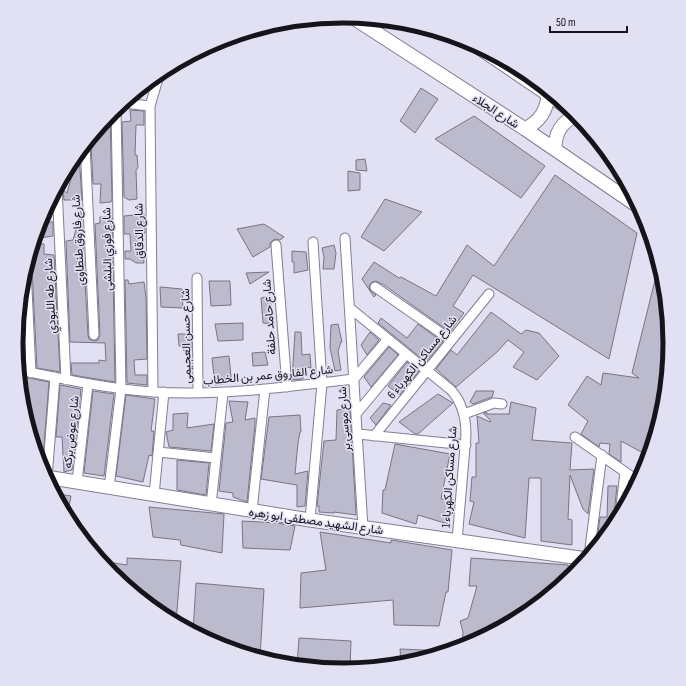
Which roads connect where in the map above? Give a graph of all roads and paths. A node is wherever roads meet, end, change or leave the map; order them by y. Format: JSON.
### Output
{"nodes":[{"id":1,"x":363,"y":24,"type":"edge"},
{"id":2,"x":157,"y":83,"type":"edge"},
{"id":3,"x":548,"y":97,"type":"edge"},
{"id":4,"x":131,"y":103,"type":"edge"},
{"id":5,"x":150,"y":106,"type":"junction"},
{"id":6,"x":116,"y":118,"type":"edge"},
{"id":7,"x":571,"y":119,"type":"edge"},
{"id":8,"x":525,"y":130,"type":"junction"},
{"id":9,"x":555,"y":149,"type":"junction"},
{"id":10,"x":85,"y":153,"type":"edge"},
{"id":11,"x":57,"y":198,"type":"edge"},
{"id":12,"x":629,"y":200,"type":"edge"},
{"id":13,"x":345,"y":238,"type":"dead end"},
{"id":14,"x":313,"y":242,"type":"dead end"},
{"id":15,"x":276,"y":245,"type":"dead end"},
{"id":16,"x":197,"y":278,"type":"dead end"},
{"id":17,"x":375,"y":287,"type":"dead end"},
{"id":18,"x":27,"y":293,"type":"edge"},
{"id":19,"x":489,"y":294,"type":"dead end"},
{"id":20,"x":351,"y":309,"type":"junction"},
{"id":21,"x":94,"y":335,"type":"dead end"},
{"id":22,"x":388,"y":339,"type":"junction"},
{"id":23,"x":451,"y":340,"type":"junction"},
{"id":24,"x":406,"y":354,"type":"junction"},
{"id":25,"x":25,"y":371,"type":"edge"},
{"id":26,"x":427,"y":371,"type":"junction"},
{"id":27,"x":31,"y":373,"type":"junction"},
{"id":28,"x":55,"y":378,"type":"junction"},
{"id":29,"x":354,"y":379,"type":"junction"},
{"id":30,"x":66,"y":380,"type":"junction"},
{"id":31,"x":322,"y":383,"type":"junction"},
{"id":32,"x":88,"y":384,"type":"junction"},
{"id":33,"x":286,"y":387,"type":"junction"},
{"id":34,"x":121,"y":389,"type":"junction"},
{"id":35,"x":265,"y":389,"type":"junction"},
{"id":36,"x":153,"y":392,"type":"junction"},
{"id":37,"x":164,"y":392,"type":"junction"},
{"id":38,"x":223,"y":392,"type":"junction"},
{"id":39,"x":198,"y":393,"type":"junction"},
{"id":40,"x":502,"y":404,"type":"dead end"},
{"id":41,"x":356,"y":414,"type":"junction"},
{"id":42,"x":464,"y":414,"type":"junction"},
{"id":43,"x":358,"y":434,"type":"junction"},
{"id":44,"x":374,"y":436,"type":"junction"},
{"id":45,"x":575,"y":437,"type":"dead end"},
{"id":46,"x":466,"y":445,"type":"junction"},
{"id":47,"x":158,"y":452,"type":"junction"},
{"id":48,"x":602,"y":456,"type":"junction"},
{"id":49,"x":216,"y":458,"type":"junction"},
{"id":50,"x":49,"y":470,"type":"edge"},
{"id":51,"x":626,"y":472,"type":"junction"},
{"id":52,"x":633,"y":478,"type":"edge"},
{"id":53,"x":53,"y":479,"type":"edge"},
{"id":54,"x":77,"y":482,"type":"junction"},
{"id":55,"x":109,"y":488,"type":"junction"},
{"id":56,"x":154,"y":495,"type":"junction"},
{"id":57,"x":622,"y":499,"type":"edge"},
{"id":58,"x":211,"y":505,"type":"junction"},
{"id":59,"x":252,"y":511,"type":"junction"},
{"id":60,"x":310,"y":520,"type":"junction"},
{"id":61,"x":363,"y":528,"type":"junction"},
{"id":62,"x":457,"y":541,"type":"junction"},
{"id":63,"x":590,"y":546,"type":"edge"},
{"id":64,"x":580,"y":558,"type":"edge"}],
"edges":[{"from":1,"to":8,"type":"main road","name":"شارع الجلاء"},
{"from":2,"to":5,"type":"street","name":"شارع الدقاق"},
{"from":3,"to":8,"type":"main road"},
{"from":4,"to":5,"type":"street"},
{"from":5,"to":36,"type":"street","name":"شارع الدقاق"},
{"from":6,"to":34,"type":"street","name":"شارع فوزي البلشى"},
{"from":7,"to":9,"type":"main road"},
{"from":8,"to":9,"type":"main road","name":"شارع الجلاء"},
{"from":9,"to":12,"type":"main road","name":"شارع الجلاء"},
{"from":10,"to":21,"type":"street","name":"شارع فاروق طنطاوى"},
{"from":11,"to":30,"type":"street","name":"شارع طه اللبودي"},
{"from":13,"to":20,"type":"street","name":"شارع موسى بر"},
{"from":14,"to":31,"type":"street"},
{"from":15,"to":33,"type":"street","name":"شارع حامد حلفة"},
{"from":16,"to":39,"type":"street","name":"شارع حسن العجيمى"},
{"from":17,"to":23,"type":"street"},
{"from":18,"to":27,"type":"street"},
{"from":19,"to":23,"type":"street","name":"شارع مساكن الكهرباء 6"},
{"from":20,"to":22,"type":"street","name":"شارع مساكن الكهرباء 1"},
{"from":20,"to":29,"type":"street","name":"شارع موسى بر"},
{"from":22,"to":24,"type":"street","name":"شارع مساكن الكهرباء 1"},
{"from":22,"to":29,"type":"street"},
{"from":23,"to":26,"type":"street","name":"شارع مساكن الكهرباء 6"},
{"from":24,"to":26,"type":"street","name":"شارع مساكن الكهرباء 1"},
{"from":24,"to":41,"type":"street"},
{"from":25,"to":27,"type":"street","name":"شارع الفاروق عمر بن الخطاب"},
{"from":26,"to":42,"type":"street","name":"شارع مساكن الكهرباء 1"},
{"from":26,"to":44,"type":"street","name":"شارع مساكن الكهرباء 6"},
{"from":27,"to":28,"type":"street","name":"شارع الفاروق عمر بن الخطاب"},
{"from":28,"to":30,"type":"street","name":"شارع الفاروق عمر بن الخطاب"},
{"from":28,"to":50,"type":"street"},
{"from":29,"to":31,"type":"street","name":"شارع الفاروق عمر بن الخطاب"},
{"from":29,"to":41,"type":"street","name":"شارع موسى بر"},
{"from":30,"to":32,"type":"street","name":"شارع الفاروق عمر بن الخطاب"},
{"from":31,"to":33,"type":"street","name":"شارع الفاروق عمر بن الخطاب"},
{"from":31,"to":60,"type":"street"},
{"from":32,"to":34,"type":"street","name":"شارع الفاروق عمر بن الخطاب"},
{"from":32,"to":54,"type":"street","name":"شارع عوض بركه"},
{"from":33,"to":35,"type":"street","name":"شارع الفاروق عمر بن الخطاب"},
{"from":34,"to":36,"type":"street","name":"شارع الفاروق عمر بن الخطاب"},
{"from":34,"to":55,"type":"street","name":"شارع فوزي البلشى"},
{"from":35,"to":38,"type":"street","name":"شارع الفاروق عمر بن الخطاب"},
{"from":35,"to":59,"type":"street"},
{"from":36,"to":37,"type":"street","name":"شارع الفاروق عمر بن الخطاب"},
{"from":37,"to":39,"type":"street","name":"شارع الفاروق عمر بن الخطاب"},
{"from":37,"to":47,"type":"street"},
{"from":38,"to":39,"type":"street","name":"شارع الفاروق عمر بن الخطاب"},
{"from":38,"to":49,"type":"street"},
{"from":40,"to":42,"type":"street"},
{"from":41,"to":43,"type":"street","name":"شارع موسى بر"},
{"from":42,"to":46,"type":"street","name":"شارع مساكن الكهرباء 1"},
{"from":43,"to":44,"type":"street"},
{"from":43,"to":61,"type":"street","name":"شارع موسى بر"},
{"from":44,"to":46,"type":"street"},
{"from":45,"to":48,"type":"street"},
{"from":46,"to":62,"type":"street","name":"شارع مساكن الكهرباء 1"},
{"from":47,"to":49,"type":"street"},
{"from":47,"to":56,"type":"street"},
{"from":48,"to":51,"type":"street"},
{"from":48,"to":63,"type":"street"},
{"from":49,"to":58,"type":"street"},
{"from":51,"to":52,"type":"street"},
{"from":51,"to":57,"type":"street"},
{"from":53,"to":54,"type":"main road","name":"شارع الشهيد مصطفى ابو زهره"},
{"from":54,"to":55,"type":"main road","name":"شارع الشهيد مصطفى ابو زهره"},
{"from":55,"to":56,"type":"main road","name":"شارع الشهيد مصطفى ابو زهره"},
{"from":56,"to":58,"type":"main road","name":"شارع الشهيد مصطفى ابو زهره"},
{"from":58,"to":59,"type":"main road","name":"شارع الشهيد مصطفى ابو زهره"},
{"from":59,"to":60,"type":"main road","name":"شارع الشهيد مصطفى ابو زهره"},
{"from":60,"to":61,"type":"main road","name":"شارع الشهيد مصطفى ابو زهره"},
{"from":61,"to":62,"type":"main road","name":"شارع الشهيد مصطفى ابو زهره"},
{"from":62,"to":64,"type":"main road","name":"شارع الشهيد مصطفى ابو زهره"}]}
